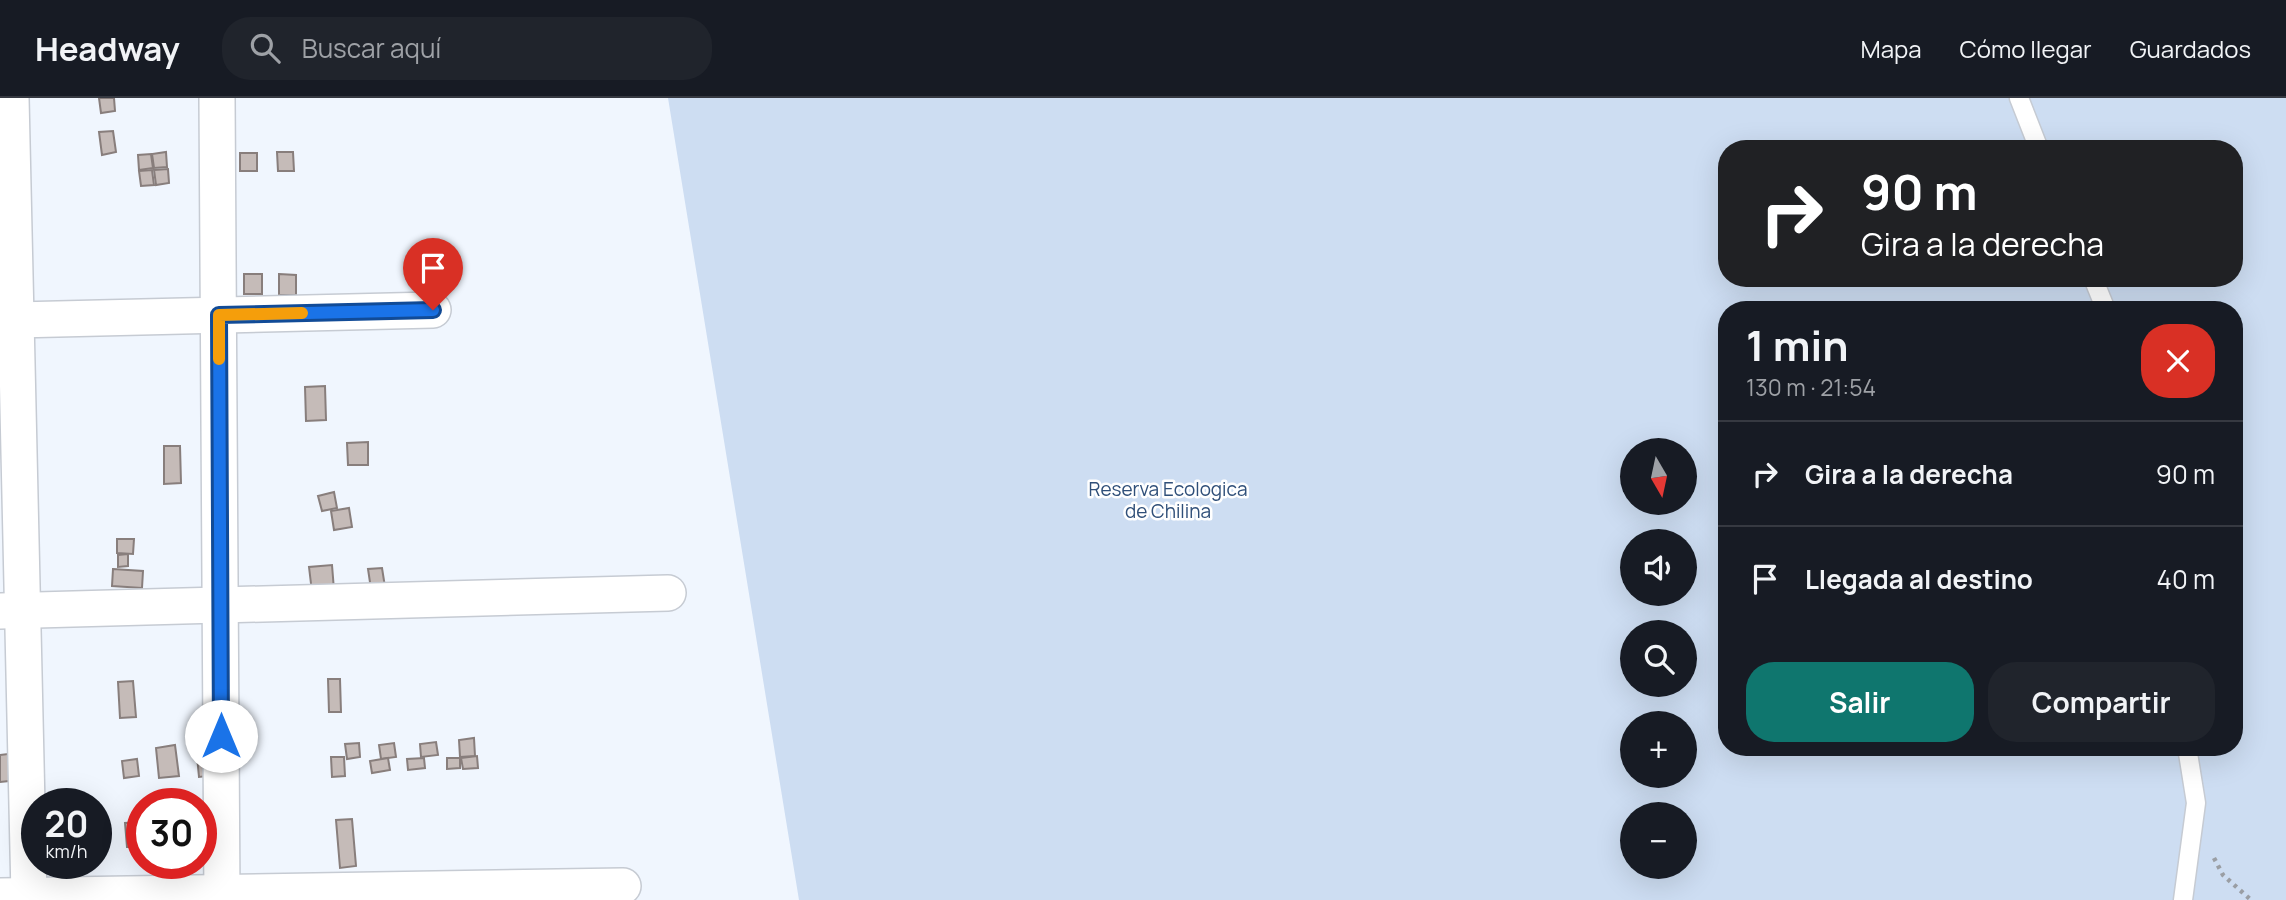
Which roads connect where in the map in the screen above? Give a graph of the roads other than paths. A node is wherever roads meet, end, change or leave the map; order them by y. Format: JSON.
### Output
{"nodes":[{"id":1,"x":11,"y":98,"type":"edge"},
{"id":2,"x":217,"y":98,"type":"edge"},
{"id":3,"x":2018,"y":98,"type":"edge"},
{"id":4,"x":2035,"y":140,"type":"edge"},
{"id":5,"x":433,"y":310,"type":"dead end"},
{"id":6,"x":219,"y":315,"type":"junction"},
{"id":7,"x":16,"y":320,"type":"junction"},
{"id":8,"x":668,"y":593,"type":"dead end"},
{"id":9,"x":220,"y":605,"type":"junction"},
{"id":10,"x":11,"y":611,"type":"edge"},
{"id":11,"x":2188,"y":756,"type":"edge"},
{"id":12,"x":623,"y":886,"type":"dead end"},
{"id":13,"x":14,"y":895,"type":"edge"},
{"id":14,"x":222,"y":896,"type":"edge"},
{"id":15,"x":2183,"y":900,"type":"edge"}],
"edges":[{"from":1,"to":7,"type":"street"},
{"from":2,"to":6,"type":"street"},
{"from":3,"to":4,"type":"lane"},
{"from":5,"to":6,"type":"street"},
{"from":6,"to":7,"type":"street"},
{"from":6,"to":9,"type":"street"},
{"from":7,"to":10,"type":"street"},
{"from":8,"to":9,"type":"street"},
{"from":9,"to":10,"type":"street"},
{"from":9,"to":14,"type":"street"},
{"from":10,"to":13,"type":"street"},
{"from":11,"to":15,"type":"lane"},
{"from":12,"to":14,"type":"street"},
{"from":13,"to":14,"type":"street"}]}
